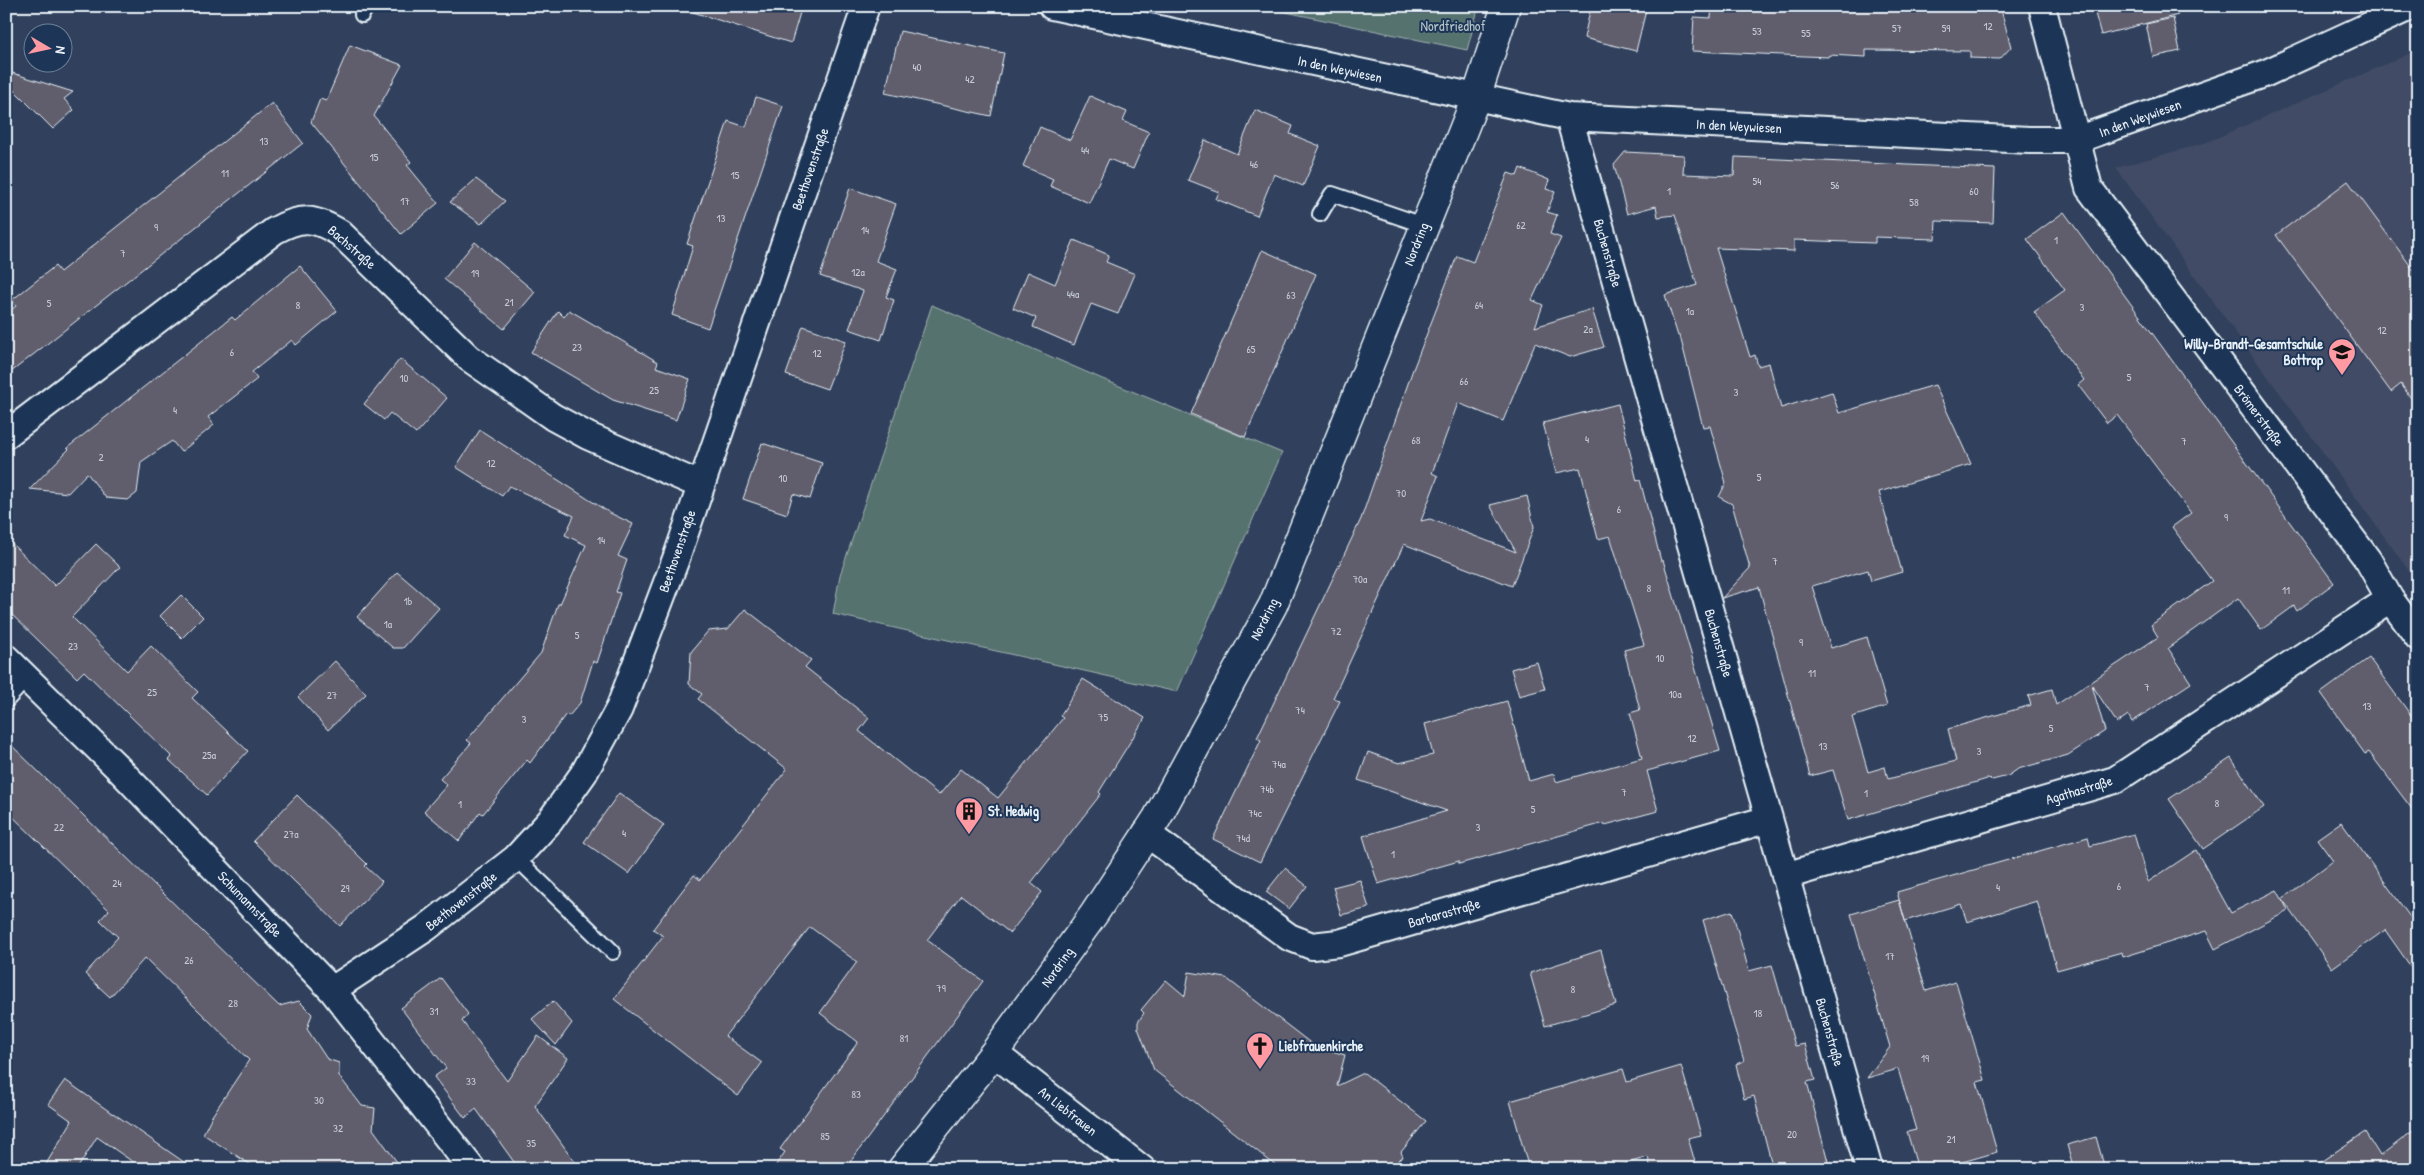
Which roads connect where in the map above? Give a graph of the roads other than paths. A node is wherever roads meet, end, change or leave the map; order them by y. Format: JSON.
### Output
{"nodes":[{"id":1,"x":866,"y":6,"type":"edge"},
{"id":2,"x":1052,"y":6,"type":"edge"},
{"id":3,"x":1506,"y":6,"type":"edge"},
{"id":4,"x":2042,"y":6,"type":"edge"},
{"id":5,"x":2412,"y":6,"type":"edge"},
{"id":6,"x":1476,"y":98,"type":"junction"},
{"id":7,"x":1569,"y":117,"type":"junction"},
{"id":8,"x":2076,"y":140,"type":"junction"},
{"id":9,"x":1320,"y":214,"type":"dead end"},
{"id":10,"x":1423,"y":225,"type":"junction"},
{"id":11,"x":6,"y":435,"type":"edge"},
{"id":12,"x":700,"y":485,"type":"junction"},
{"id":13,"x":2390,"y":599,"type":"junction"},
{"id":14,"x":2418,"y":637,"type":"edge"},
{"id":15,"x":6,"y":658,"type":"edge"},
{"id":16,"x":27,"y":678,"type":"junction"},
{"id":17,"x":6,"y":701,"type":"edge"},
{"id":18,"x":1769,"y":819,"type":"junction"},
{"id":19,"x":1146,"y":833,"type":"junction"},
{"id":20,"x":516,"y":858,"type":"junction"},
{"id":21,"x":1784,"y":876,"type":"junction"},
{"id":22,"x":613,"y":952,"type":"dead end"},
{"id":23,"x":332,"y":990,"type":"junction"},
{"id":24,"x":994,"y":1053,"type":"junction"},
{"id":25,"x":472,"y":1169,"type":"edge"},
{"id":26,"x":902,"y":1169,"type":"edge"},
{"id":27,"x":1142,"y":1169,"type":"edge"},
{"id":28,"x":1869,"y":1169,"type":"edge"}],
"edges":[{"from":1,"to":12,"type":"street","name":"Beethovenstraße"},
{"from":2,"to":6,"type":"street","name":"In den Weywiesen"},
{"from":3,"to":6,"type":"street","name":"Nordring"},
{"from":4,"to":8,"type":"street","name":"Brömerstraße"},
{"from":5,"to":8,"type":"street","name":"In den Weywiesen"},
{"from":6,"to":7,"type":"street","name":"In den Weywiesen"},
{"from":6,"to":10,"type":"street","name":"Nordring"},
{"from":7,"to":8,"type":"street","name":"In den Weywiesen"},
{"from":7,"to":18,"type":"street","name":"Buchenstraße"},
{"from":8,"to":13,"type":"street","name":"Brömerstraße"},
{"from":9,"to":10,"type":"lane"},
{"from":10,"to":19,"type":"street","name":"Nordring"},
{"from":11,"to":12,"type":"street","name":"Bachstraße"},
{"from":12,"to":20,"type":"street","name":"Beethovenstraße"},
{"from":13,"to":14,"type":"street","name":"Brömerstraße"},
{"from":13,"to":21,"type":"street","name":"Agathastraße"},
{"from":15,"to":16,"type":"street","name":"Schumannstraße"},
{"from":16,"to":17,"type":"lane"},
{"from":16,"to":23,"type":"street","name":"Schumannstraße"},
{"from":18,"to":19,"type":"street","name":"Barbarastraße"},
{"from":18,"to":21,"type":"street","name":"Buchenstraße"},
{"from":19,"to":24,"type":"street","name":"Nordring"},
{"from":20,"to":22,"type":"lane"},
{"from":20,"to":23,"type":"street","name":"Beethovenstraße"},
{"from":21,"to":28,"type":"street","name":"Buchenstraße"},
{"from":23,"to":25,"type":"street","name":"Schumannstraße"},
{"from":24,"to":26,"type":"street","name":"Nordring"},
{"from":24,"to":27,"type":"street","name":"An Liebfrauen"}]}
